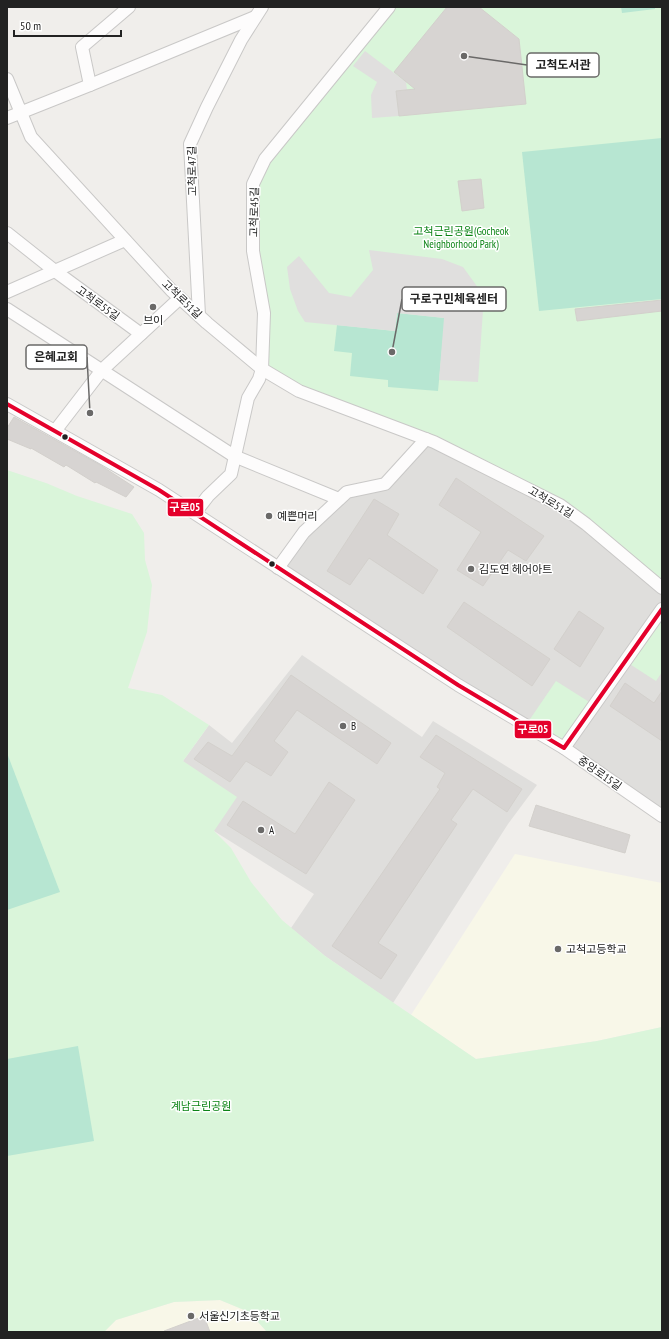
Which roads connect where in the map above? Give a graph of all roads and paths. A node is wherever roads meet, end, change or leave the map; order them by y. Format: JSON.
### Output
{"nodes":[{"id":1,"x":129,"y":7,"type":"edge"},
{"id":2,"x":389,"y":7,"type":"edge"},
{"id":3,"x":258,"y":12,"type":"edge"},
{"id":4,"x":7,"y":79,"type":"edge"},
{"id":5,"x":90,"y":85,"type":"junction"},
{"id":6,"x":21,"y":113,"type":"junction"},
{"id":7,"x":7,"y":118,"type":"edge"},
{"id":8,"x":7,"y":233,"type":"edge"},
{"id":9,"x":125,"y":240,"type":"junction"},
{"id":10,"x":55,"y":271,"type":"junction"},
{"id":11,"x":7,"y":292,"type":"edge"},
{"id":12,"x":180,"y":298,"type":"junction"},
{"id":13,"x":7,"y":309,"type":"edge"},
{"id":14,"x":199,"y":316,"type":"junction"},
{"id":15,"x":141,"y":334,"type":"junction"},
{"id":16,"x":102,"y":370,"type":"junction"},
{"id":17,"x":262,"y":370,"type":"junction"},
{"id":18,"x":7,"y":404,"type":"edge"},
{"id":19,"x":55,"y":431,"type":"junction"},
{"id":20,"x":426,"y":439,"type":"junction"},
{"id":21,"x":234,"y":456,"type":"junction"},
{"id":22,"x":340,"y":499,"type":"junction"},
{"id":23,"x":195,"y":513,"type":"junction"},
{"id":24,"x":278,"y":568,"type":"junction"},
{"id":25,"x":662,"y":588,"type":"edge"},
{"id":26,"x":662,"y":609,"type":"edge"},
{"id":27,"x":564,"y":748,"type":"junction"},
{"id":28,"x":662,"y":816,"type":"edge"}],
"edges":[{"from":1,"to":5,"type":"street"},
{"from":2,"to":17,"type":"street","name":"고척로45길"},
{"from":3,"to":5,"type":"street","name":"고척로47길"},
{"from":3,"to":14,"type":"street","name":"고척로47길"},
{"from":4,"to":6,"type":"street","name":"고척로51길"},
{"from":5,"to":6,"type":"street","name":"고척로47길"},
{"from":6,"to":7,"type":"street","name":"고척로47길"},
{"from":6,"to":9,"type":"street","name":"고척로51길"},
{"from":8,"to":10,"type":"street","name":"고척로55길"},
{"from":9,"to":10,"type":"street"},
{"from":9,"to":12,"type":"street","name":"고척로51길"},
{"from":10,"to":11,"type":"street"},
{"from":10,"to":15,"type":"street","name":"고척로55길"},
{"from":12,"to":14,"type":"street","name":"고척로51길"},
{"from":12,"to":15,"type":"street"},
{"from":13,"to":16,"type":"street"},
{"from":14,"to":17,"type":"street","name":"고척로51길"},
{"from":15,"to":16,"type":"street"},
{"from":16,"to":19,"type":"street"},
{"from":16,"to":21,"type":"street"},
{"from":17,"to":20,"type":"street","name":"고척로51길"},
{"from":17,"to":21,"type":"street","name":"고척로45길"},
{"from":18,"to":19,"type":"street","name":"중앙로15길"},
{"from":19,"to":23,"type":"street","name":"중앙로15길"},
{"from":20,"to":22,"type":"street"},
{"from":20,"to":25,"type":"street","name":"고척로51길"},
{"from":21,"to":22,"type":"street"},
{"from":21,"to":23,"type":"street","name":"고척로45길"},
{"from":22,"to":24,"type":"street"},
{"from":23,"to":24,"type":"street","name":"중앙로15길"},
{"from":24,"to":27,"type":"street","name":"중앙로15길"},
{"from":26,"to":27,"type":"street"},
{"from":27,"to":28,"type":"street","name":"중앙로15길"}]}
